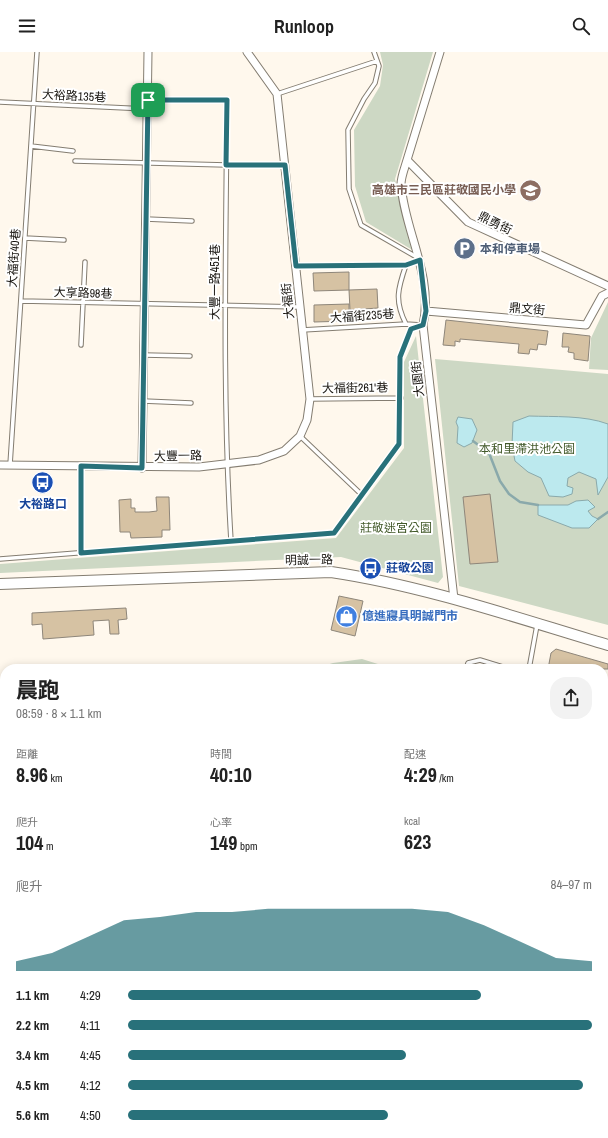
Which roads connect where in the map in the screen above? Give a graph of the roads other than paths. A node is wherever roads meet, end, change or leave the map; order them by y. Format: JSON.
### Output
{"nodes":[{"id":1,"x":37,"y":52,"type":"edge"},
{"id":2,"x":148,"y":52,"type":"edge"},
{"id":3,"x":247,"y":52,"type":"edge"},
{"id":4,"x":374,"y":52,"type":"edge"},
{"id":5,"x":440,"y":52,"type":"edge"},
{"id":6,"x":377,"y":61,"type":"junction"},
{"id":7,"x":277,"y":94,"type":"junction"},
{"id":8,"x":148,"y":100,"type":"junction"},
{"id":9,"x":0,"y":102,"type":"edge"},
{"id":10,"x":34,"y":104,"type":"junction"},
{"id":11,"x":147,"y":109,"type":"junction"},
{"id":12,"x":31,"y":146,"type":"junction"},
{"id":13,"x":73,"y":151,"type":"dead end"},
{"id":14,"x":406,"y":160,"type":"junction"},
{"id":15,"x":75,"y":161,"type":"dead end"},
{"id":16,"x":147,"y":162,"type":"junction"},
{"id":17,"x":226,"y":165,"type":"junction"},
{"id":18,"x":285,"y":165,"type":"junction"},
{"id":19,"x":146,"y":219,"type":"junction"},
{"id":20,"x":192,"y":221,"type":"dead end"},
{"id":21,"x":25,"y":238,"type":"junction"},
{"id":22,"x":64,"y":240,"type":"dead end"},
{"id":23,"x":420,"y":260,"type":"junction"},
{"id":24,"x":85,"y":262,"type":"dead end"},
{"id":25,"x":406,"y":265,"type":"junction"},
{"id":26,"x":296,"y":266,"type":"junction"},
{"id":27,"x":608,"y":286,"type":"edge"},
{"id":28,"x":608,"y":293,"type":"edge"},
{"id":29,"x":21,"y":301,"type":"junction"},
{"id":30,"x":83,"y":303,"type":"junction"},
{"id":31,"x":145,"y":305,"type":"junction"},
{"id":32,"x":225,"y":306,"type":"junction"},
{"id":33,"x":300,"y":307,"type":"junction"},
{"id":34,"x":426,"y":311,"type":"junction"},
{"id":35,"x":406,"y":324,"type":"junction"},
{"id":36,"x":423,"y":325,"type":"junction"},
{"id":37,"x":302,"y":330,"type":"junction"},
{"id":38,"x":81,"y":345,"type":"dead end"},
{"id":39,"x":144,"y":355,"type":"junction"},
{"id":40,"x":190,"y":356,"type":"dead end"},
{"id":41,"x":401,"y":398,"type":"junction"},
{"id":42,"x":310,"y":399,"type":"junction"},
{"id":43,"x":143,"y":400,"type":"junction"},
{"id":44,"x":191,"y":403,"type":"dead end"},
{"id":45,"x":300,"y":436,"type":"junction"},
{"id":46,"x":226,"y":464,"type":"junction"},
{"id":47,"x":0,"y":465,"type":"edge"},
{"id":48,"x":10,"y":466,"type":"junction"},
{"id":49,"x":81,"y":466,"type":"junction"},
{"id":50,"x":142,"y":468,"type":"junction"},
{"id":51,"x":362,"y":495,"type":"junction"},
{"id":52,"x":231,"y":541,"type":"junction"},
{"id":53,"x":81,"y":553,"type":"junction"},
{"id":54,"x":0,"y":559,"type":"edge"},
{"id":55,"x":0,"y":584,"type":"edge"},
{"id":56,"x":454,"y":599,"type":"junction"},
{"id":57,"x":537,"y":624,"type":"junction"},
{"id":58,"x":608,"y":645,"type":"edge"},
{"id":59,"x":468,"y":664,"type":"edge"},
{"id":60,"x":493,"y":664,"type":"edge"},
{"id":61,"x":530,"y":664,"type":"edge"}],
"edges":[{"from":1,"to":10,"type":"lane","name":"大福街40巷"},
{"from":2,"to":8,"type":"street"},
{"from":3,"to":7,"type":"street","name":"大福街"},
{"from":4,"to":6,"type":"lane"},
{"from":5,"to":14,"type":"street"},
{"from":6,"to":7,"type":"lane"},
{"from":6,"to":23,"type":"lane"},
{"from":7,"to":18,"type":"street","name":"大福街"},
{"from":8,"to":11,"type":"street"},
{"from":8,"to":17,"type":"lane","name":"大豐一路451巷"},
{"from":9,"to":10,"type":"lane","name":"大裕路135巷"},
{"from":10,"to":11,"type":"lane","name":"大裕路135巷"},
{"from":10,"to":12,"type":"lane","name":"大福街40巷"},
{"from":11,"to":16,"type":"street"},
{"from":12,"to":13,"type":"lane"},
{"from":12,"to":21,"type":"lane","name":"大福街40巷"},
{"from":14,"to":23,"type":"street","name":"大園街"},
{"from":14,"to":27,"type":"street","name":"鼎勇街"},
{"from":15,"to":16,"type":"lane"},
{"from":16,"to":17,"type":"lane"},
{"from":16,"to":19,"type":"street"},
{"from":17,"to":18,"type":"lane"},
{"from":17,"to":32,"type":"lane","name":"大豐一路451巷"},
{"from":18,"to":26,"type":"street","name":"大福街"},
{"from":19,"to":20,"type":"lane"},
{"from":19,"to":31,"type":"street"},
{"from":21,"to":22,"type":"lane"},
{"from":21,"to":29,"type":"lane","name":"大福街40巷"},
{"from":23,"to":25,"type":"lane"},
{"from":23,"to":34,"type":"street","name":"大園街"},
{"from":24,"to":30,"type":"lane"},
{"from":25,"to":26,"type":"lane"},
{"from":25,"to":35,"type":"lane"},
{"from":26,"to":33,"type":"street","name":"大福街"},
{"from":28,"to":34,"type":"street","name":"鼎文街"},
{"from":29,"to":30,"type":"lane","name":"大享路98巷"},
{"from":29,"to":48,"type":"lane","name":"大福街40巷"},
{"from":30,"to":31,"type":"lane","name":"大享路98巷"},
{"from":30,"to":38,"type":"lane"},
{"from":31,"to":32,"type":"lane","name":"大享路98巷"},
{"from":31,"to":39,"type":"street"},
{"from":32,"to":33,"type":"lane","name":"大享路98巷"},
{"from":32,"to":46,"type":"lane","name":"大豐一路451巷"},
{"from":33,"to":37,"type":"street","name":"大福街"},
{"from":34,"to":36,"type":"street","name":"大園街"},
{"from":35,"to":36,"type":"lane","name":"大福街235巷"},
{"from":35,"to":37,"type":"lane","name":"大福街235巷"},
{"from":36,"to":41,"type":"lane"},
{"from":36,"to":56,"type":"street","name":"大園街"},
{"from":37,"to":42,"type":"street","name":"大福街"},
{"from":39,"to":40,"type":"lane"},
{"from":39,"to":43,"type":"street"},
{"from":41,"to":42,"type":"lane","name":"大福街261'巷"},
{"from":41,"to":51,"type":"lane"},
{"from":42,"to":45,"type":"street","name":"大福街"},
{"from":43,"to":44,"type":"lane"},
{"from":43,"to":50,"type":"street"},
{"from":45,"to":46,"type":"street","name":"大豐一路"},
{"from":45,"to":51,"type":"lane"},
{"from":46,"to":50,"type":"street","name":"大豐一路"},
{"from":46,"to":52,"type":"lane","name":"大豐一路451巷"},
{"from":47,"to":48,"type":"street","name":"大豐一路"},
{"from":48,"to":49,"type":"street","name":"大豐一路"},
{"from":49,"to":50,"type":"street","name":"大豐一路"},
{"from":49,"to":53,"type":"lane"},
{"from":51,"to":52,"type":"lane","name":"明誠一路"},
{"from":52,"to":53,"type":"lane","name":"明誠一路"},
{"from":53,"to":54,"type":"lane","name":"明誠一路"},
{"from":55,"to":56,"type":"street","name":"明誠一路"},
{"from":56,"to":57,"type":"street","name":"明誠一路"},
{"from":57,"to":58,"type":"street","name":"明誠一路"},
{"from":57,"to":61,"type":"lane"},
{"from":59,"to":60,"type":"lane"}]}
